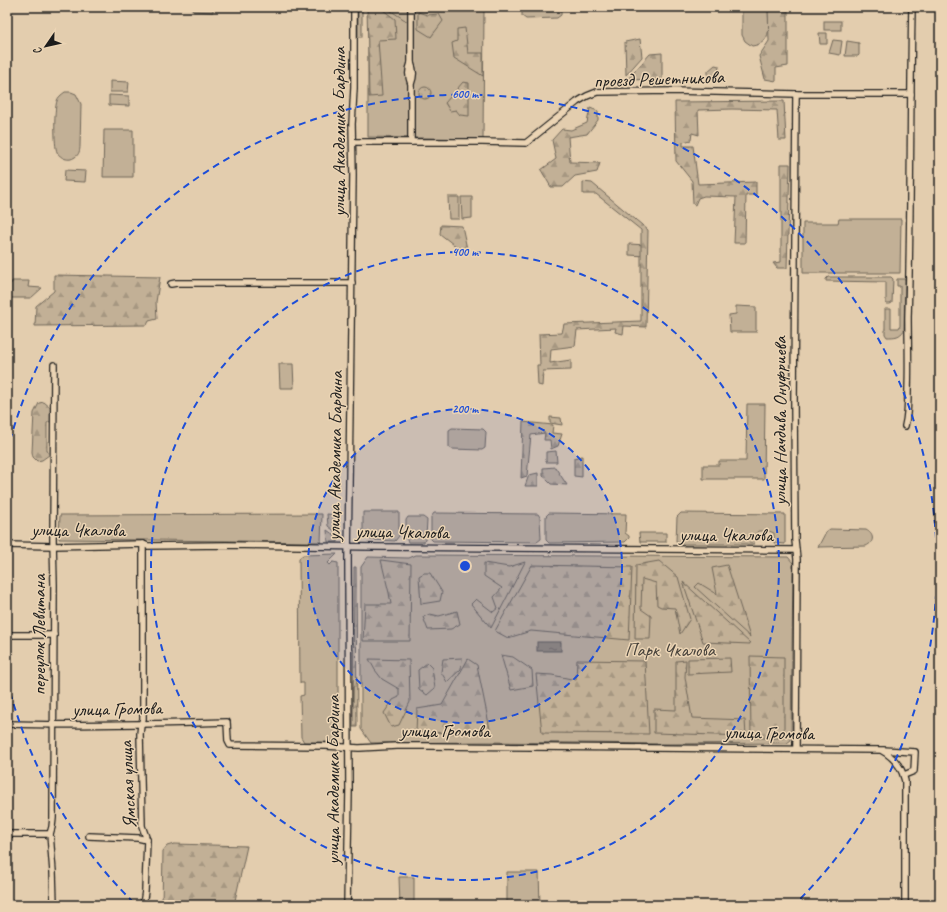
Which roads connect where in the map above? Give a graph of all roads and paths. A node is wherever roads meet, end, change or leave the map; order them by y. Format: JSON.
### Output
{"nodes":[{"id":1,"x":354,"y":7,"type":"edge"},
{"id":2,"x":411,"y":7,"type":"edge"},
{"id":3,"x":912,"y":7,"type":"edge"},
{"id":4,"x":796,"y":94,"type":"junction"},
{"id":5,"x":911,"y":94,"type":"junction"},
{"id":6,"x":353,"y":142,"type":"junction"},
{"id":7,"x":411,"y":142,"type":"junction"},
{"id":8,"x":352,"y":283,"type":"junction"},
{"id":9,"x":171,"y":284,"type":"dead end"},
{"id":10,"x":54,"y":365,"type":"dead end"},
{"id":11,"x":905,"y":426,"type":"dead end"},
{"id":12,"x":143,"y":544,"type":"junction"},
{"id":13,"x":7,"y":545,"type":"edge"},
{"id":14,"x":53,"y":546,"type":"junction"},
{"id":15,"x":349,"y":547,"type":"junction"},
{"id":16,"x":796,"y":550,"type":"junction"},
{"id":17,"x":7,"y":635,"type":"edge"},
{"id":18,"x":54,"y":635,"type":"junction"},
{"id":19,"x":7,"y":724,"type":"edge"},
{"id":20,"x":54,"y":725,"type":"junction"},
{"id":21,"x":141,"y":725,"type":"junction"},
{"id":22,"x":348,"y":748,"type":"junction"},
{"id":23,"x":796,"y":748,"type":"junction"},
{"id":24,"x":881,"y":750,"type":"junction"},
{"id":25,"x":904,"y":775,"type":"junction"},
{"id":26,"x":7,"y":834,"type":"edge"},
{"id":27,"x":50,"y":834,"type":"junction"},
{"id":28,"x":89,"y":836,"type":"dead end"},
{"id":29,"x":147,"y":840,"type":"junction"},
{"id":30,"x":54,"y":905,"type":"edge"},
{"id":31,"x":143,"y":905,"type":"edge"},
{"id":32,"x":347,"y":905,"type":"edge"},
{"id":33,"x":905,"y":905,"type":"edge"}],
"edges":[{"from":1,"to":6,"type":"street","name":"улица Академика Бардина"},
{"from":2,"to":7,"type":"street"},
{"from":3,"to":5,"type":"street"},
{"from":4,"to":5,"type":"street","name":"проезд Решетникова"},
{"from":4,"to":7,"type":"street","name":"проезд Решетникова"},
{"from":4,"to":16,"type":"street","name":"улица Начдива Онуфриева"},
{"from":5,"to":11,"type":"street"},
{"from":6,"to":7,"type":"street","name":"проезд Решетникова"},
{"from":6,"to":8,"type":"street","name":"улица Академика Бардина"},
{"from":8,"to":9,"type":"street"},
{"from":8,"to":15,"type":"street","name":"улица Академика Бардина"},
{"from":10,"to":14,"type":"street","name":"переулок Левитана"},
{"from":12,"to":14,"type":"street","name":"улица Чкалова"},
{"from":12,"to":15,"type":"street","name":"улица Чкалова"},
{"from":12,"to":21,"type":"street","name":"Ямская улица"},
{"from":13,"to":14,"type":"street","name":"улица Чкалова"},
{"from":14,"to":18,"type":"street","name":"переулок Левитана"},
{"from":15,"to":16,"type":"street","name":"улица Чкалова"},
{"from":15,"to":22,"type":"street","name":"улица Академика Бардина"},
{"from":16,"to":23,"type":"street","name":"улица Начдива Онуфриева"},
{"from":17,"to":18,"type":"street"},
{"from":18,"to":20,"type":"street","name":"переулок Левитана"},
{"from":19,"to":20,"type":"street","name":"улица Громова"},
{"from":20,"to":21,"type":"street","name":"улица Громова"},
{"from":20,"to":27,"type":"street","name":"переулок Левитана"},
{"from":21,"to":22,"type":"street","name":"улица Громова"},
{"from":21,"to":29,"type":"street","name":"Ямская улица"},
{"from":22,"to":23,"type":"street","name":"улица Громова"},
{"from":22,"to":32,"type":"street","name":"улица Академика Бардина"},
{"from":23,"to":24,"type":"street","name":"улица Громова"},
{"from":24,"to":25,"type":"street"},
{"from":24,"to":25,"type":"street","name":"улица Громова"},
{"from":25,"to":33,"type":"street"},
{"from":26,"to":27,"type":"street"},
{"from":27,"to":30,"type":"street","name":"переулок Левитана"},
{"from":28,"to":29,"type":"street"},
{"from":29,"to":31,"type":"street","name":"Ямская улица"}]}
